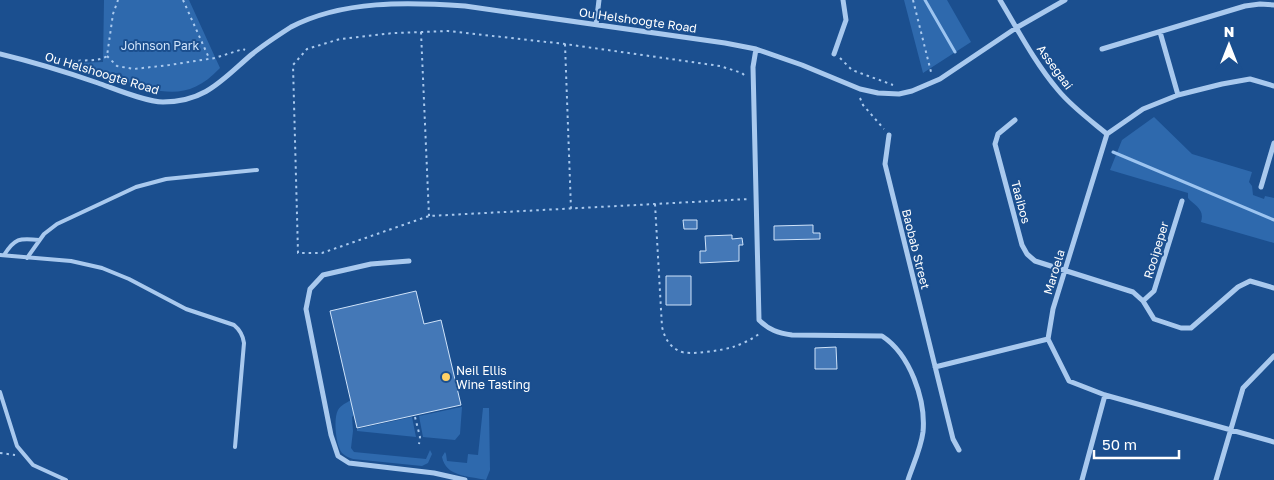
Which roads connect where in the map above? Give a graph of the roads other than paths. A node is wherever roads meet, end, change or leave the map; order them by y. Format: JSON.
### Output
{"nodes":[{"id":1,"x":599,"y":0,"type":"edge"},
{"id":2,"x":843,"y":0,"type":"edge"},
{"id":3,"x":1000,"y":0,"type":"edge"},
{"id":4,"x":1065,"y":0,"type":"edge"},
{"id":5,"x":1274,"y":5,"type":"edge"},
{"id":6,"x":596,"y":25,"type":"junction"},
{"id":7,"x":1016,"y":28,"type":"junction"},
{"id":8,"x":1160,"y":32,"type":"junction"},
{"id":9,"x":756,"y":48,"type":"junction"},
{"id":10,"x":1102,"y":50,"type":"dead end"},
{"id":11,"x":0,"y":54,"type":"edge"},
{"id":12,"x":834,"y":54,"type":"road end"},
{"id":13,"x":1274,"y":86,"type":"edge"},
{"id":14,"x":1178,"y":94,"type":"junction"},
{"id":15,"x":1015,"y":120,"type":"dead end"},
{"id":16,"x":1106,"y":134,"type":"junction"},
{"id":17,"x":889,"y":135,"type":"road end"},
{"id":18,"x":1274,"y":143,"type":"edge"},
{"id":19,"x":257,"y":170,"type":"dead end"},
{"id":20,"x":1261,"y":187,"type":"dead end"},
{"id":21,"x":1182,"y":201,"type":"dead end"},
{"id":22,"x":39,"y":240,"type":"junction"},
{"id":23,"x":2,"y":255,"type":"edge"},
{"id":24,"x":27,"y":258,"type":"junction"},
{"id":25,"x":409,"y":261,"type":"dead end"},
{"id":26,"x":1066,"y":271,"type":"junction"},
{"id":27,"x":1274,"y":288,"type":"edge"},
{"id":28,"x":1144,"y":301,"type":"junction"},
{"id":29,"x":1048,"y":339,"type":"junction"},
{"id":30,"x":1274,"y":356,"type":"edge"},
{"id":31,"x":935,"y":367,"type":"junction"},
{"id":32,"x":0,"y":392,"type":"edge"},
{"id":33,"x":1106,"y":395,"type":"junction"},
{"id":34,"x":1230,"y":431,"type":"junction"},
{"id":35,"x":1274,"y":442,"type":"edge"},
{"id":36,"x":235,"y":447,"type":"dead end"},
{"id":37,"x":959,"y":450,"type":"dead end"},
{"id":38,"x":66,"y":480,"type":"edge"},
{"id":39,"x":465,"y":480,"type":"edge"},
{"id":40,"x":908,"y":480,"type":"edge"},
{"id":41,"x":1082,"y":480,"type":"edge"},
{"id":42,"x":1216,"y":480,"type":"edge"}],
"edges":[{"from":1,"to":6,"type":"street"},
{"from":2,"to":12,"type":"street"},
{"from":3,"to":7,"type":"street","name":"Assegaai"},
{"from":4,"to":7,"type":"street","name":"Ou Helshoogte Road"},
{"from":5,"to":8,"type":"street"},
{"from":6,"to":9,"type":"street","name":"Ou Helshoogte Road"},
{"from":6,"to":11,"type":"street","name":"Ou Helshoogte Road"},
{"from":7,"to":9,"type":"street","name":"Ou Helshoogte Road"},
{"from":7,"to":16,"type":"street","name":"Assegaai"},
{"from":8,"to":10,"type":"street"},
{"from":8,"to":14,"type":"street"},
{"from":9,"to":40,"type":"street"},
{"from":13,"to":14,"type":"street"},
{"from":14,"to":16,"type":"street"},
{"from":15,"to":26,"type":"street","name":"Taaibos"},
{"from":16,"to":26,"type":"street","name":"Maroela"},
{"from":17,"to":31,"type":"street","name":"Baobab Street"},
{"from":18,"to":20,"type":"street"},
{"from":19,"to":22,"type":"lane"},
{"from":21,"to":28,"type":"street","name":"Rooipeper"},
{"from":22,"to":23,"type":"lane"},
{"from":22,"to":24,"type":"lane"},
{"from":23,"to":24,"type":"lane"},
{"from":24,"to":36,"type":"lane"},
{"from":25,"to":39,"type":"street"},
{"from":26,"to":28,"type":"street","name":"Taaibos"},
{"from":26,"to":29,"type":"street","name":"Maroela"},
{"from":27,"to":28,"type":"street"},
{"from":29,"to":31,"type":"street"},
{"from":29,"to":33,"type":"street"},
{"from":30,"to":34,"type":"street"},
{"from":31,"to":37,"type":"street","name":"Baobab Street"},
{"from":32,"to":38,"type":"lane"},
{"from":33,"to":34,"type":"street"},
{"from":33,"to":41,"type":"street"},
{"from":34,"to":35,"type":"street"},
{"from":34,"to":42,"type":"street"}]}
